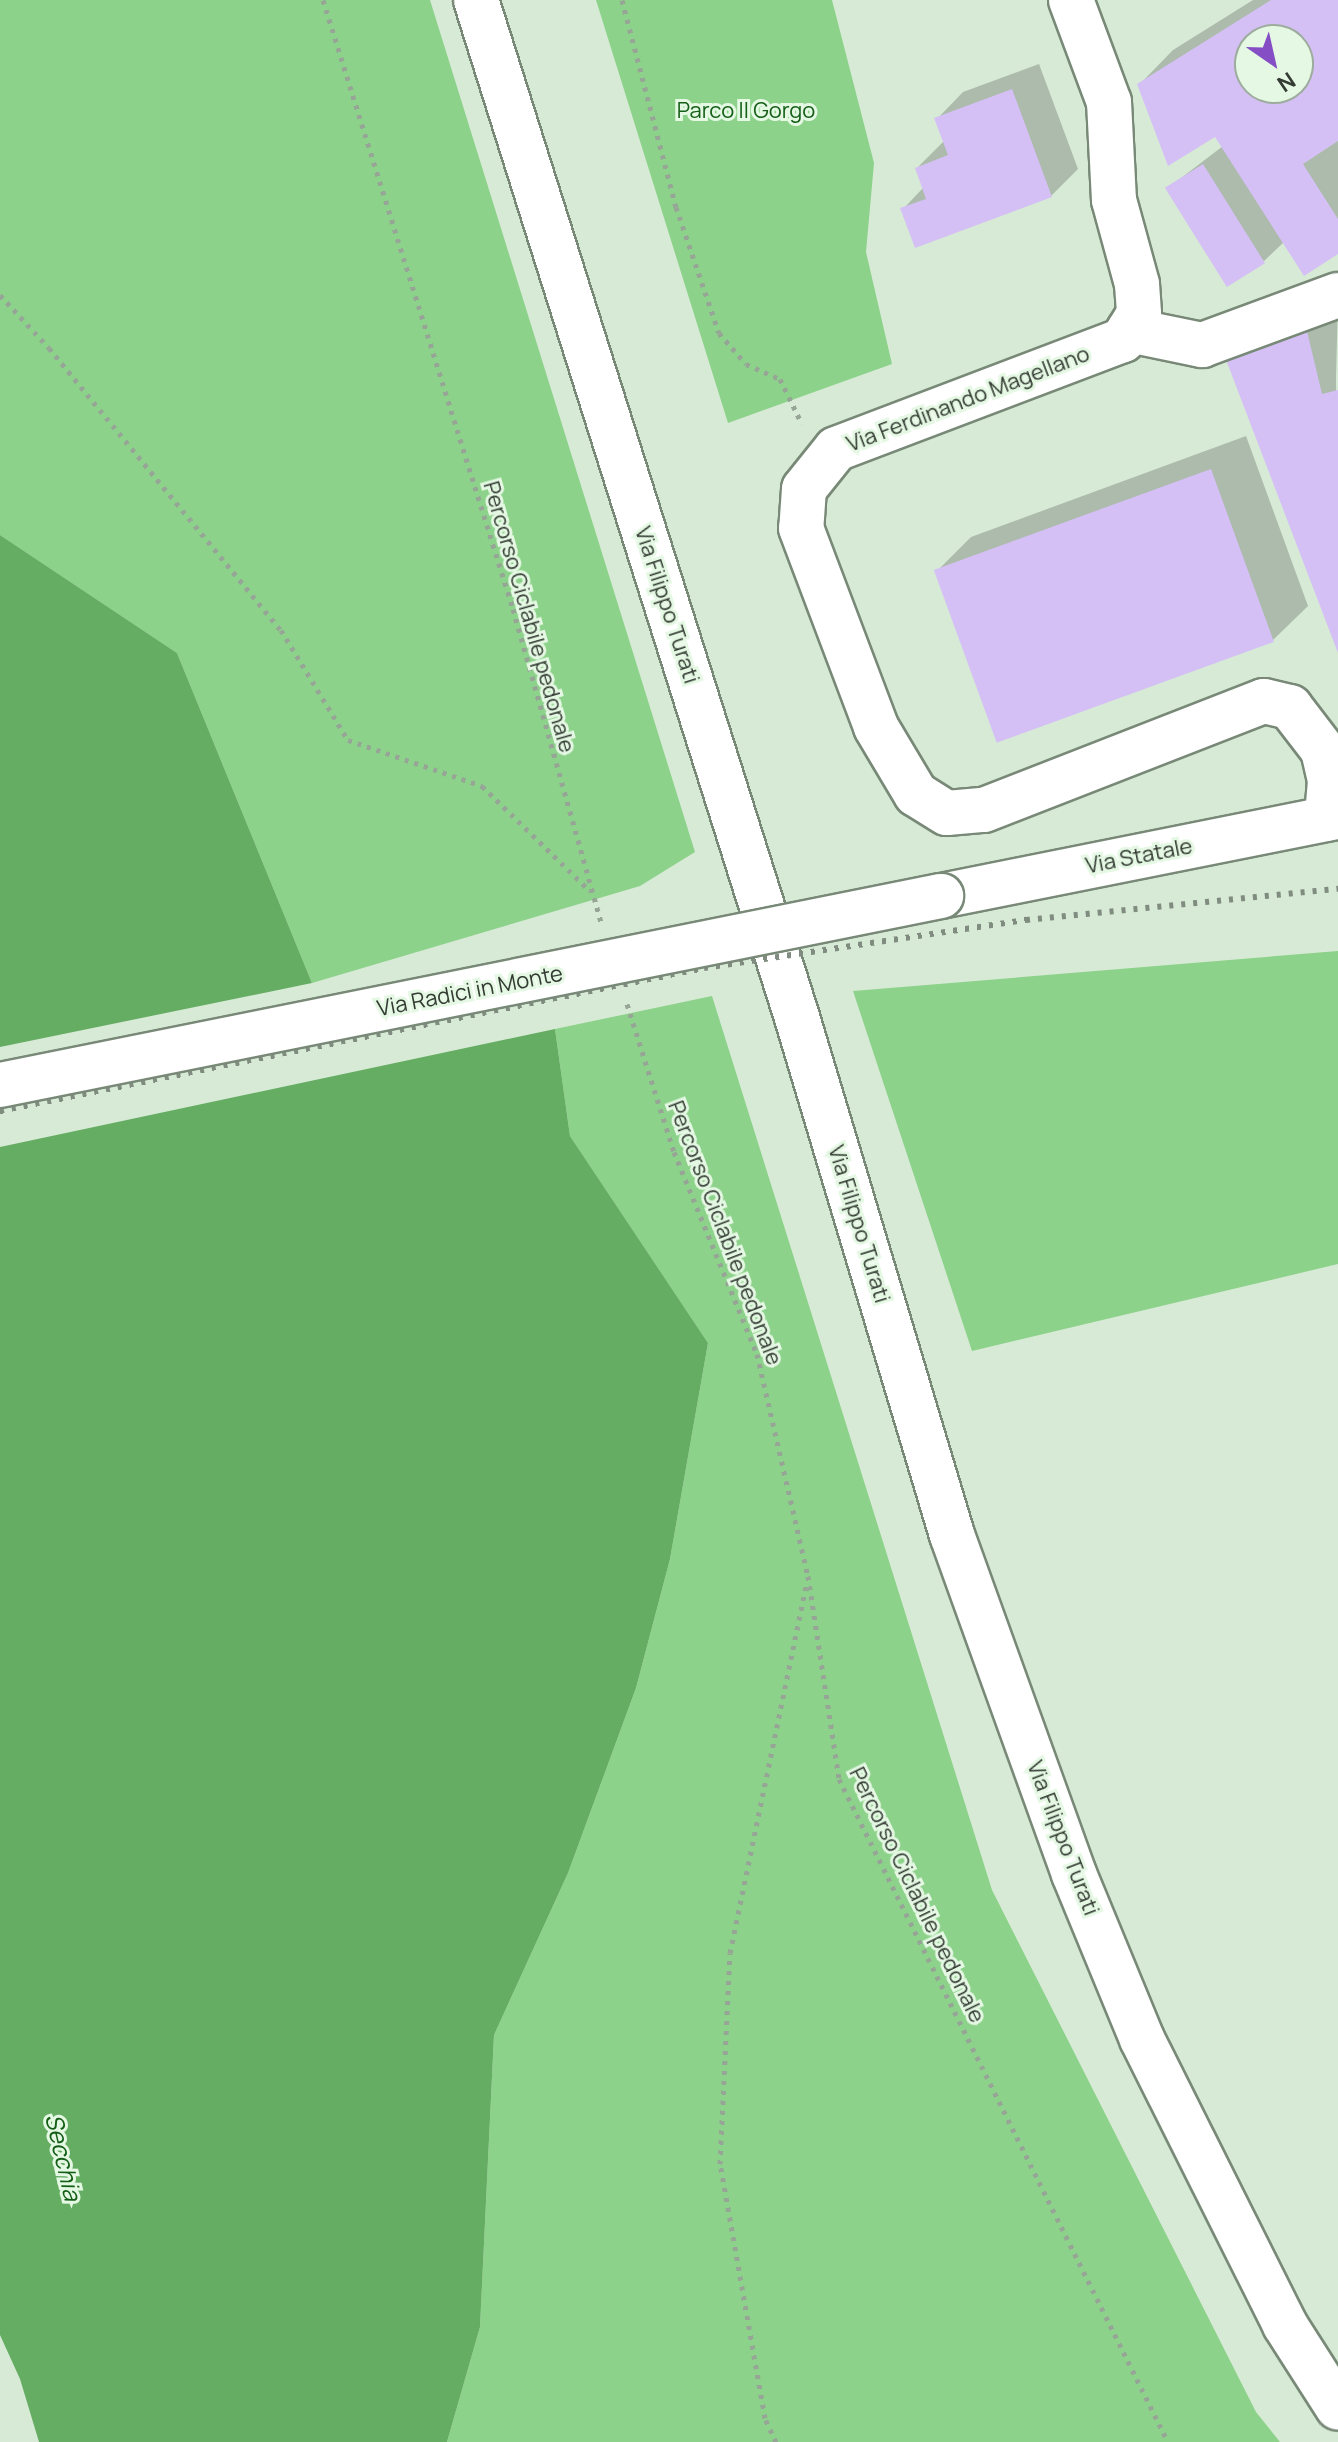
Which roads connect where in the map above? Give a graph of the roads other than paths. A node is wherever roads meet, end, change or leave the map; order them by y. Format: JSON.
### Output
{"nodes":[{"id":1,"x":476,"y":0,"type":"edge"},
{"id":2,"x":1071,"y":0,"type":"edge"},
{"id":3,"x":1338,"y":295,"type":"edge"},
{"id":4,"x":1129,"y":330,"type":"junction"},
{"id":5,"x":1332,"y":818,"type":"edge"},
{"id":6,"x":941,"y":896,"type":"joint"},
{"id":7,"x":0,"y":1085,"type":"edge"},
{"id":8,"x":1338,"y":2408,"type":"edge"}],
"edges":[{"from":1,"to":8,"type":"street","name":"Via Filippo Turati"},
{"from":2,"to":4,"type":"street"},
{"from":3,"to":4,"type":"street"},
{"from":4,"to":5,"type":"street","name":"Via Ferdinando Magellano"},
{"from":5,"to":6,"type":"street","name":"Via Statale"},
{"from":6,"to":7,"type":"street","name":"Via Radici in Monte","bridge":true}]}
